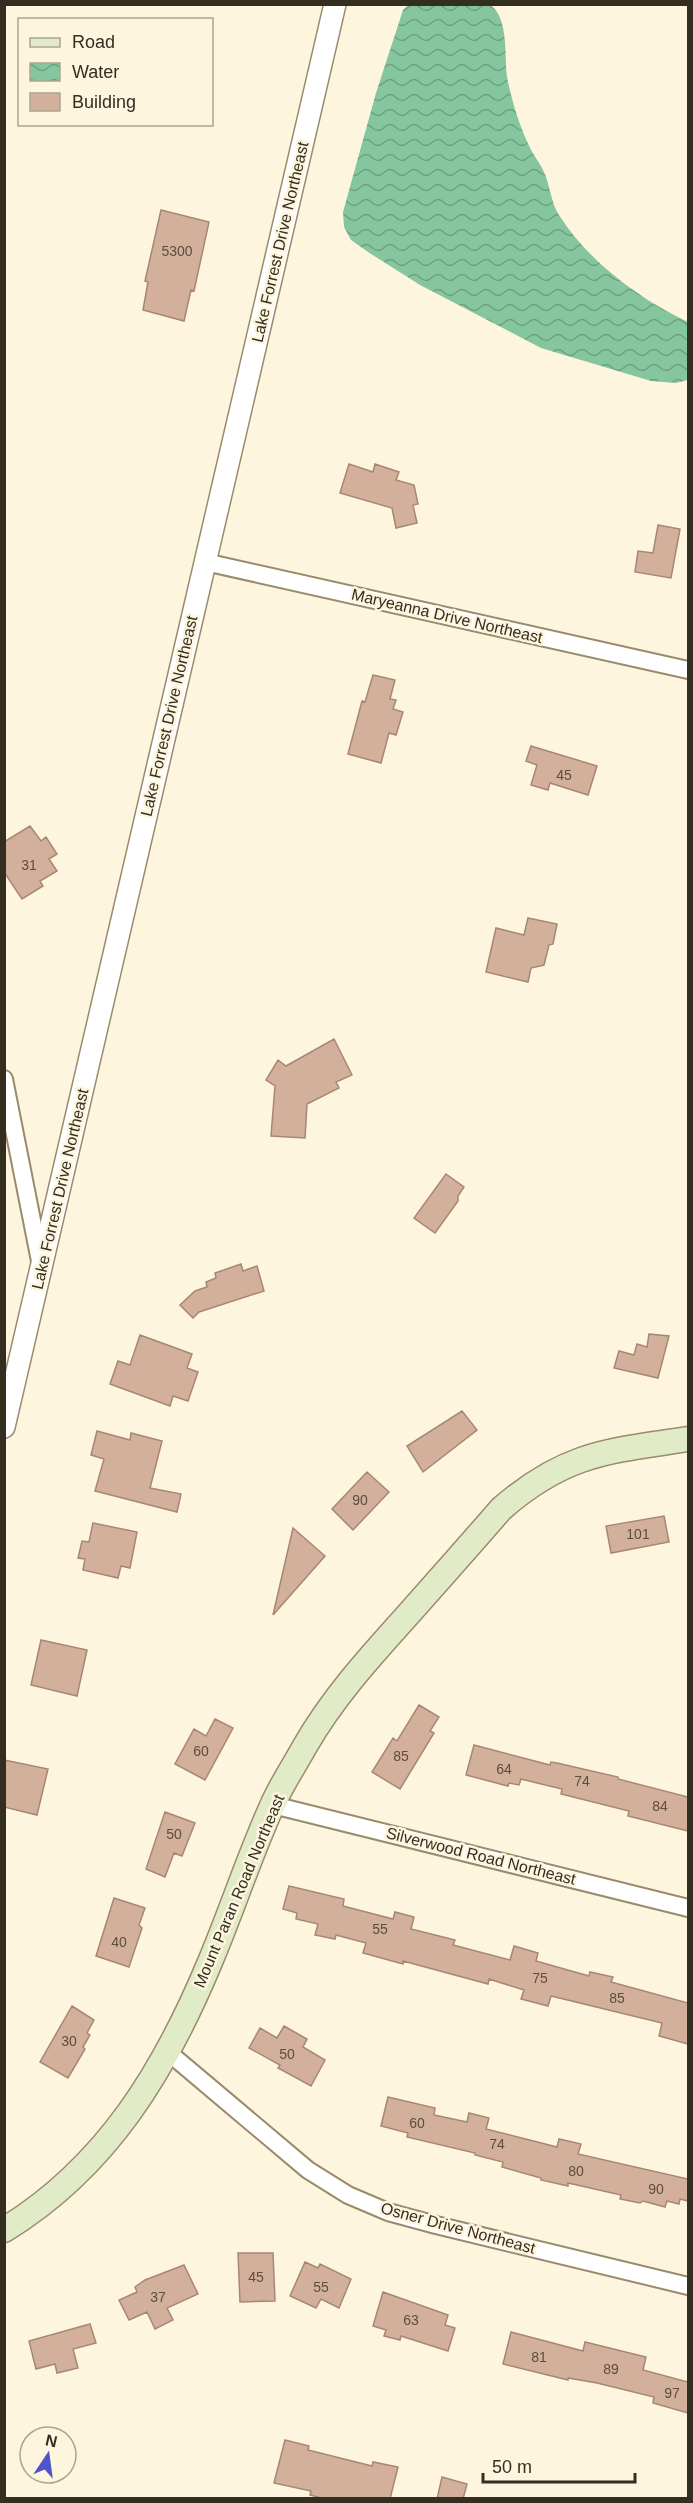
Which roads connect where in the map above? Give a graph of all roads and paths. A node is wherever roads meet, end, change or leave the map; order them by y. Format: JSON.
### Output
{"nodes":[{"id":1,"x":335,"y":4,"type":"edge"},
{"id":2,"x":205,"y":562,"type":"junction"},
{"id":3,"x":688,"y":670,"type":"edge"},
{"id":4,"x":4,"y":1079,"type":"edge"},
{"id":5,"x":42,"y":1268,"type":"junction"},
{"id":6,"x":4,"y":1427,"type":"edge"},
{"id":7,"x":688,"y":1439,"type":"edge"},
{"id":8,"x":273,"y":1805,"type":"junction"},
{"id":9,"x":688,"y":1908,"type":"edge"},
{"id":10,"x":168,"y":2052,"type":"junction"},
{"id":11,"x":4,"y":2230,"type":"edge"},
{"id":12,"x":688,"y":2286,"type":"edge"}],
"edges":[{"from":1,"to":2,"type":"street","name":"Lake Forrest Drive Northeast"},
{"from":2,"to":3,"type":"street","name":"Maryeanna Drive Northeast"},
{"from":2,"to":5,"type":"street","name":"Lake Forrest Drive Northeast"},
{"from":4,"to":5,"type":"street"},
{"from":5,"to":6,"type":"street","name":"Lake Forrest Drive Northeast"},
{"from":7,"to":8,"type":"main road","name":"Mount Paran Road Northeast"},
{"from":8,"to":9,"type":"street","name":"Silverwood Road Northeast"},
{"from":8,"to":10,"type":"main road","name":"Mount Paran Road Northeast"},
{"from":10,"to":11,"type":"main road","name":"Mount Paran Road Northeast"},
{"from":10,"to":12,"type":"street","name":"Osner Drive Northeast"}]}
